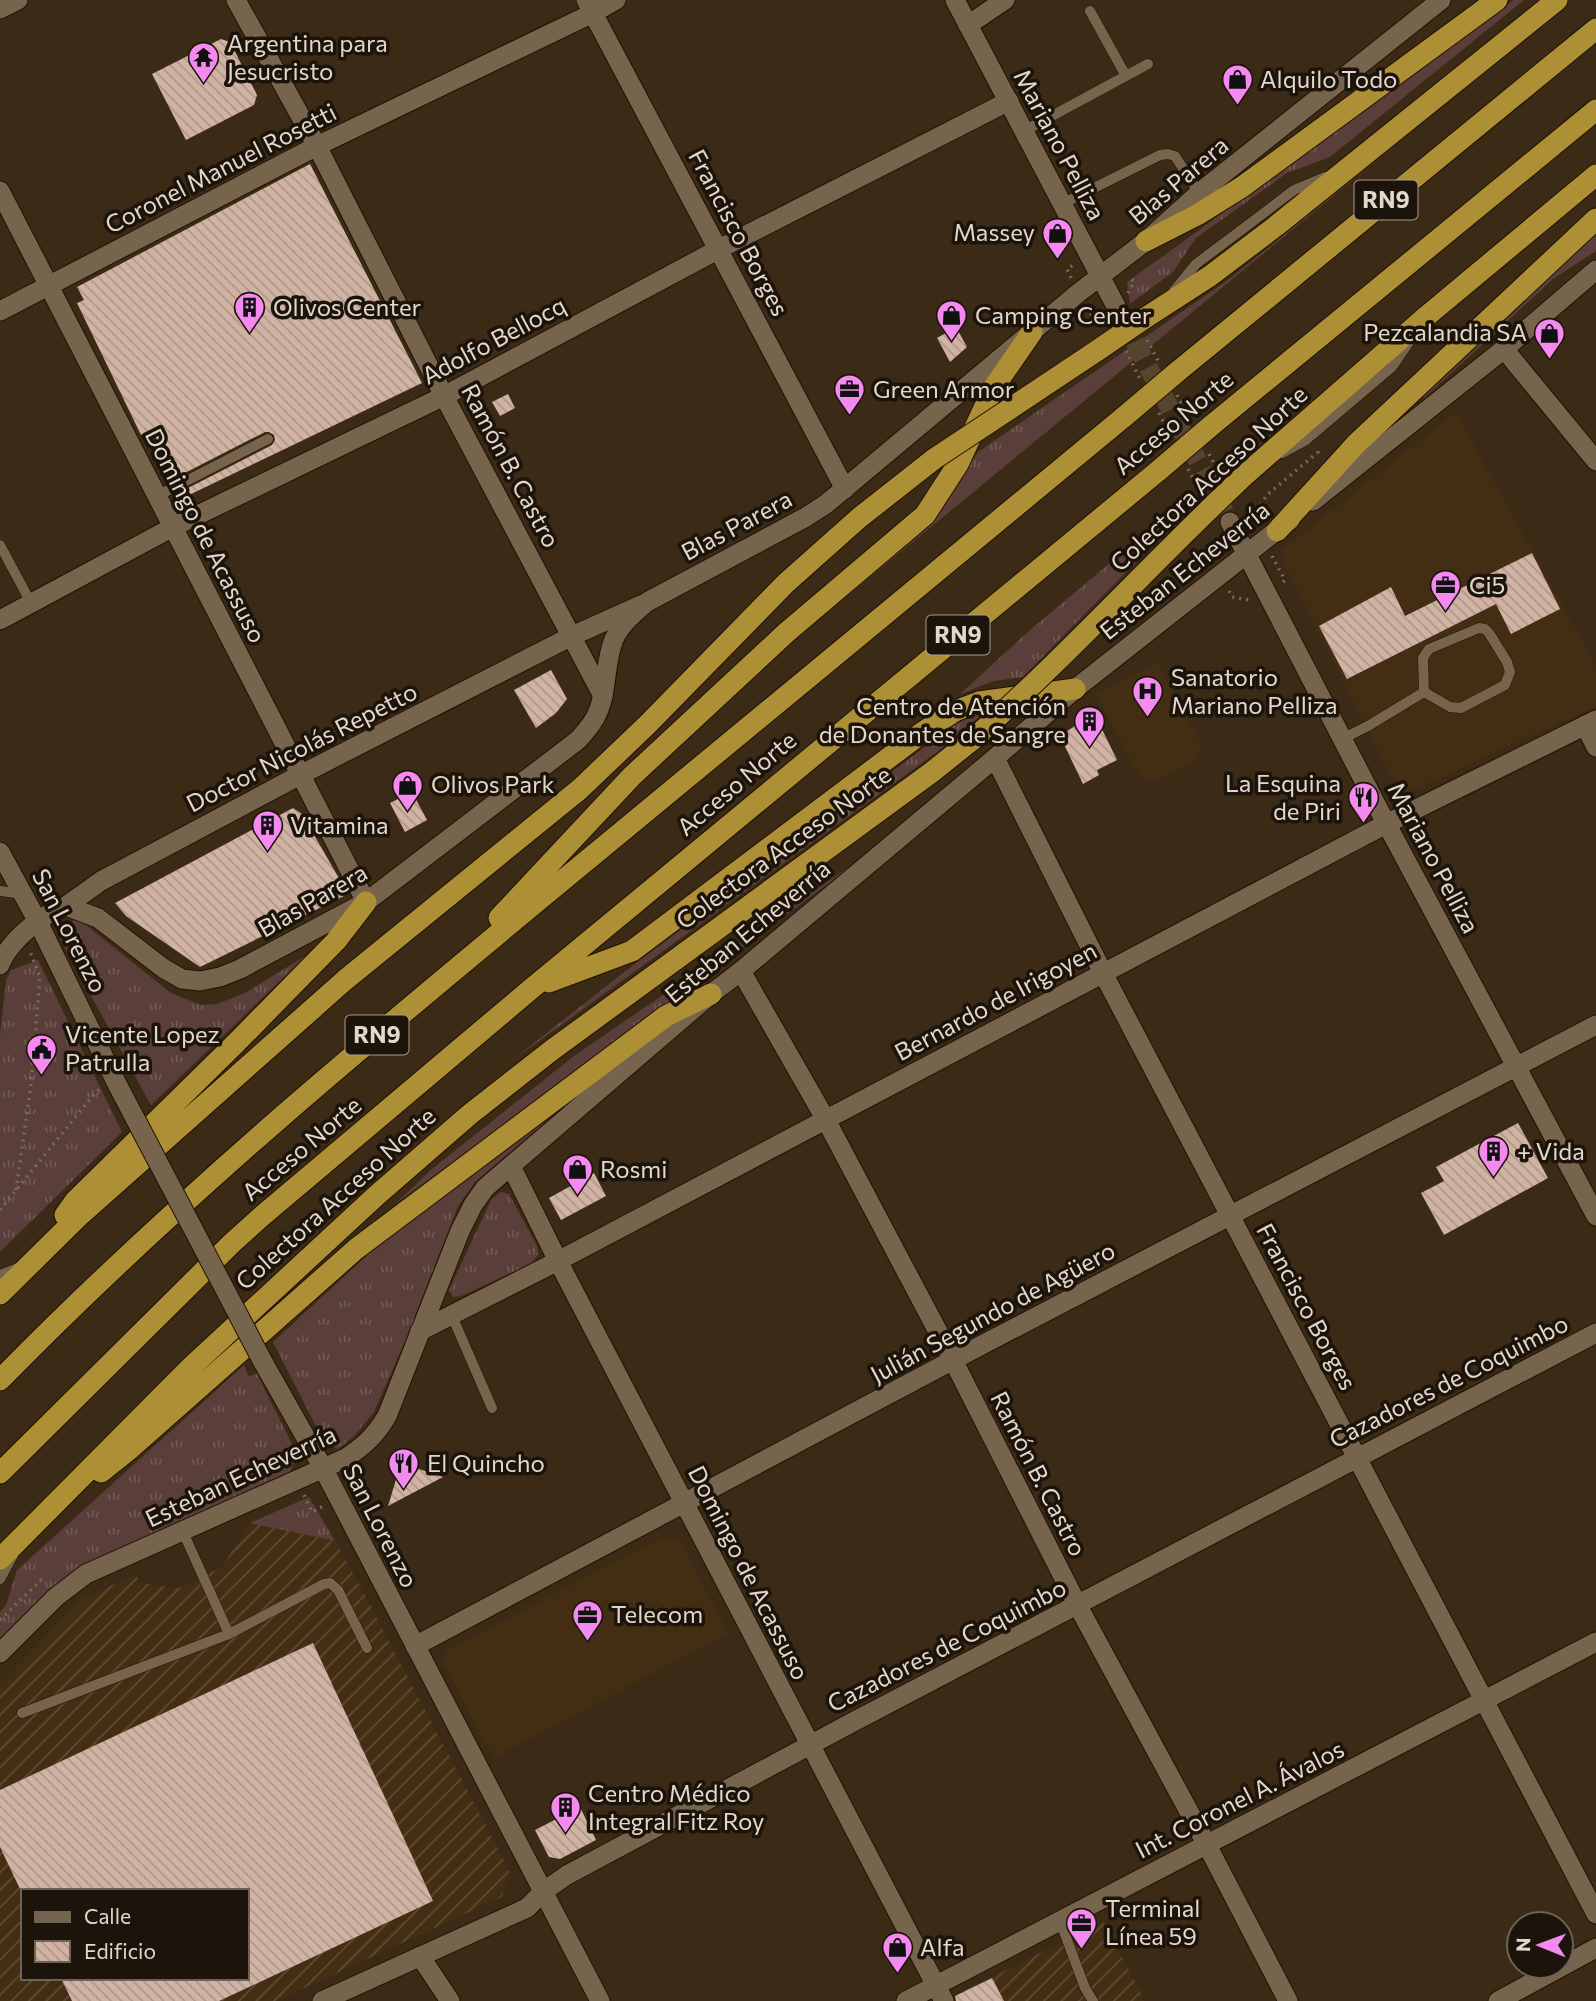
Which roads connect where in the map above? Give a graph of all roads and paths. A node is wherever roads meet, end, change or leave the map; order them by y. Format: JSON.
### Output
{"nodes":[{"id":1,"x":18,"y":0,"type":"edge"},
{"id":2,"x":236,"y":0,"type":"edge"},
{"id":3,"x":616,"y":0,"type":"edge"},
{"id":4,"x":955,"y":0,"type":"edge"},
{"id":5,"x":1005,"y":0,"type":"edge"},
{"id":6,"x":1441,"y":0,"type":"edge"},
{"id":7,"x":1497,"y":0,"type":"edge"},
{"id":8,"x":1557,"y":0,"type":"edge"},
{"id":9,"x":590,"y":6,"type":"edge"},
{"id":10,"x":0,"y":9,"type":"edge"},
{"id":11,"x":1090,"y":11,"type":"dead end"},
{"id":12,"x":968,"y":25,"type":"junction"},
{"id":13,"x":1596,"y":29,"type":"edge"},
{"id":14,"x":1148,"y":64,"type":"dead end"},
{"id":15,"x":1126,"y":76,"type":"junction"},
{"id":16,"x":1009,"y":101,"type":"junction"},
{"id":17,"x":1596,"y":110,"type":"edge"},
{"id":18,"x":1024,"y":131,"type":"junction"},
{"id":19,"x":317,"y":146,"type":"junction"},
{"id":20,"x":1596,"y":175,"type":"edge"},
{"id":21,"x":0,"y":191,"type":"edge"},
{"id":22,"x":1199,"y":193,"type":"junction"},
{"id":23,"x":1062,"y":204,"type":"junction"},
{"id":24,"x":1596,"y":219,"type":"edge"},
{"id":25,"x":1146,"y":241,"type":"junction"},
{"id":26,"x":719,"y":249,"type":"junction"},
{"id":27,"x":1596,"y":270,"type":"edge"},
{"id":28,"x":1100,"y":276,"type":"junction"},
{"id":29,"x":48,"y":285,"type":"junction"},
{"id":30,"x":0,"y":311,"type":"edge"},
{"id":31,"x":1119,"y":312,"type":"tunnel mouth"},
{"id":32,"x":1032,"y":332,"type":"junction"},
{"id":33,"x":1504,"y":349,"type":"junction"},
{"id":34,"x":444,"y":396,"type":"junction"},
{"id":35,"x":268,"y":439,"type":"dead end"},
{"id":36,"x":1596,"y":461,"type":"edge"},
{"id":37,"x":845,"y":489,"type":"junction"},
{"id":38,"x":157,"y":496,"type":"junction"},
{"id":39,"x":1230,"y":522,"type":"tunnel mouth"},
{"id":40,"x":173,"y":527,"type":"junction"},
{"id":41,"x":1277,"y":531,"type":"junction"},
{"id":42,"x":0,"y":545,"type":"edge"},
{"id":43,"x":1247,"y":554,"type":"junction"},
{"id":44,"x":647,"y":602,"type":"junction"},
{"id":45,"x":32,"y":603,"type":"junction"},
{"id":46,"x":0,"y":620,"type":"edge"},
{"id":47,"x":572,"y":636,"type":"junction"},
{"id":48,"x":1075,"y":689,"type":"junction"},
{"id":49,"x":1424,"y":692,"type":"junction"},
{"id":50,"x":603,"y":696,"type":"junction"},
{"id":51,"x":1590,"y":723,"type":"edge"},
{"id":52,"x":1342,"y":739,"type":"junction"},
{"id":53,"x":1596,"y":747,"type":"edge"},
{"id":54,"x":995,"y":758,"type":"junction"},
{"id":55,"x":300,"y":775,"type":"junction"},
{"id":56,"x":1386,"y":824,"type":"junction"},
{"id":57,"x":0,"y":852,"type":"edge"},
{"id":58,"x":0,"y":891,"type":"edge"},
{"id":59,"x":24,"y":894,"type":"junction"},
{"id":60,"x":366,"y":902,"type":"junction"},
{"id":61,"x":66,"y":906,"type":"junction"},
{"id":62,"x":38,"y":922,"type":"junction"},
{"id":63,"x":0,"y":965,"type":"edge"},
{"id":64,"x":741,"y":971,"type":"junction"},
{"id":65,"x":1103,"y":974,"type":"junction"},
{"id":66,"x":438,"y":983,"type":"junction"},
{"id":67,"x":531,"y":989,"type":"junction"},
{"id":68,"x":711,"y":994,"type":"junction"},
{"id":69,"x":1596,"y":1025,"type":"edge"},
{"id":70,"x":1517,"y":1066,"type":"junction"},
{"id":71,"x":110,"y":1085,"type":"junction"},
{"id":72,"x":826,"y":1120,"type":"junction"},
{"id":73,"x":511,"y":1166,"type":"junction"},
{"id":74,"x":0,"y":1210,"type":"edge"},
{"id":75,"x":1596,"y":1216,"type":"edge"},
{"id":76,"x":1231,"y":1217,"type":"junction"},
{"id":77,"x":558,"y":1261,"type":"junction"},
{"id":78,"x":32,"y":1262,"type":"junction"},
{"id":79,"x":0,"y":1275,"type":"edge"},
{"id":80,"x":0,"y":1294,"type":"edge"},
{"id":81,"x":452,"y":1316,"type":"junction"},
{"id":82,"x":420,"y":1331,"type":"junction"},
{"id":83,"x":1596,"y":1333,"type":"edge"},
{"id":84,"x":36,"y":1343,"type":"junction"},
{"id":85,"x":953,"y":1360,"type":"junction"},
{"id":86,"x":0,"y":1369,"type":"edge"},
{"id":87,"x":0,"y":1380,"type":"edge"},
{"id":88,"x":492,"y":1408,"type":"dead end"},
{"id":89,"x":1357,"y":1457,"type":"junction"},
{"id":90,"x":323,"y":1468,"type":"junction"},
{"id":91,"x":0,"y":1473,"type":"edge"},
{"id":92,"x":684,"y":1503,"type":"junction"},
{"id":93,"x":26,"y":1532,"type":"junction"},
{"id":94,"x":183,"y":1532,"type":"junction"},
{"id":95,"x":0,"y":1559,"type":"edge"},
{"id":96,"x":0,"y":1579,"type":"edge"},
{"id":97,"x":1078,"y":1606,"type":"junction"},
{"id":98,"x":229,"y":1634,"type":"junction"},
{"id":99,"x":1596,"y":1642,"type":"edge"},
{"id":100,"x":415,"y":1646,"type":"junction"},
{"id":101,"x":367,"y":1648,"type":"dead end"},
{"id":102,"x":0,"y":1653,"type":"edge"},
{"id":103,"x":1484,"y":1701,"type":"junction"},
{"id":104,"x":22,"y":1713,"type":"dead end"},
{"id":105,"x":809,"y":1746,"type":"junction"},
{"id":106,"x":1207,"y":1846,"type":"junction"},
{"id":107,"x":544,"y":1891,"type":"junction"},
{"id":108,"x":1596,"y":1914,"type":"edge"},
{"id":109,"x":1060,"y":1921,"type":"junction"},
{"id":110,"x":1596,"y":1948,"type":"edge"},
{"id":111,"x":420,"y":1956,"type":"junction"},
{"id":112,"x":940,"y":1993,"type":"edge"},
{"id":113,"x":322,"y":2001,"type":"edge"},
{"id":114,"x":450,"y":2001,"type":"edge"},
{"id":115,"x":600,"y":2001,"type":"edge"},
{"id":116,"x":906,"y":2001,"type":"edge"},
{"id":117,"x":1093,"y":2001,"type":"edge"},
{"id":118,"x":1288,"y":2001,"type":"edge"},
{"id":119,"x":1497,"y":2001,"type":"edge"}],
"edges":[{"from":1,"to":10,"type":"street"},
{"from":2,"to":19,"type":"street","name":"Ramón B. Castro"},
{"from":3,"to":9,"type":"street","name":"Coronel Manuel Rosetti"},
{"from":4,"to":12,"type":"street","name":"Mariano Pelliza"},
{"from":5,"to":12,"type":"street"},
{"from":6,"to":22,"type":"street","name":"Blas Parera"},
{"from":7,"to":25,"type":"highway"},
{"from":8,"to":78,"type":"highway","bridge":true},
{"from":9,"to":19,"type":"street","name":"Coronel Manuel Rosetti"},
{"from":9,"to":26,"type":"street","name":"Francisco Borges"},
{"from":11,"to":15,"type":"lane"},
{"from":12,"to":16,"type":"street","name":"Mariano Pelliza"},
{"from":13,"to":66,"type":"highway","name":"Acceso Norte","number":"RN9","bridge":true},
{"from":14,"to":15,"type":"lane"},
{"from":15,"to":18,"type":"lane"},
{"from":16,"to":18,"type":"street","name":"Mariano Pelliza"},
{"from":16,"to":26,"type":"street","name":"Adolfo Bellocq"},
{"from":17,"to":67,"type":"highway","name":"Acceso Norte","number":"RN9","bridge":true},
{"from":18,"to":23,"type":"street","name":"Mariano Pelliza"},
{"from":19,"to":29,"type":"street","name":"Coronel Manuel Rosetti"},
{"from":19,"to":34,"type":"street","name":"Ramón B. Castro"},
{"from":20,"to":93,"type":"highway","name":"Colectora Acceso Norte","bridge":true},
{"from":21,"to":29,"type":"street","name":"Domingo de Acassuso"},
{"from":22,"to":23,"type":"lane"},
{"from":22,"to":25,"type":"street","name":"Blas Parera"},
{"from":23,"to":28,"type":"street","name":"Mariano Pelliza"},
{"from":24,"to":41,"type":"highway"},
{"from":25,"to":28,"type":"street","name":"Blas Parera"},
{"from":26,"to":34,"type":"street","name":"Adolfo Bellocq"},
{"from":26,"to":37,"type":"street","name":"Francisco Borges"},
{"from":27,"to":33,"type":"street","name":"Esteban Echeverría"},
{"from":28,"to":31,"type":"street","name":"Mariano Pelliza"},
{"from":28,"to":32,"type":"street","name":"Blas Parera"},
{"from":29,"to":30,"type":"street","name":"Coronel Manuel Rosetti"},
{"from":29,"to":38,"type":"street","name":"Domingo de Acassuso"},
{"from":32,"to":37,"type":"street","name":"Blas Parera"},
{"from":32,"to":66,"type":"highway"},
{"from":33,"to":36,"type":"street"},
{"from":33,"to":41,"type":"street","name":"Esteban Echeverría"},
{"from":34,"to":40,"type":"street","name":"Adolfo Bellocq"},
{"from":34,"to":47,"type":"street","name":"Ramón B. Castro"},
{"from":35,"to":38,"type":"lane"},
{"from":37,"to":44,"type":"street","name":"Blas Parera"},
{"from":38,"to":40,"type":"street","name":"Domingo de Acassuso"},
{"from":39,"to":43,"type":"street","name":"Mariano Pelliza"},
{"from":40,"to":45,"type":"street","name":"Adolfo Bellocq"},
{"from":40,"to":55,"type":"street","name":"Domingo de Acassuso"},
{"from":41,"to":43,"type":"street","name":"Esteban Echeverría"},
{"from":42,"to":45,"type":"lane"},
{"from":43,"to":48,"type":"street","name":"Esteban Echeverría"},
{"from":43,"to":52,"type":"street","name":"Mariano Pelliza"},
{"from":44,"to":47,"type":"street","name":"Doctor Nicolás Repetto"},
{"from":44,"to":50,"type":"street","name":"Blas Parera"},
{"from":45,"to":46,"type":"street","name":"Adolfo Bellocq"},
{"from":47,"to":50,"type":"street","name":"Ramón B. Castro"},
{"from":47,"to":55,"type":"street","name":"Doctor Nicolás Repetto"},
{"from":48,"to":54,"type":"street","name":"Esteban Echeverría"},
{"from":48,"to":67,"type":"highway"},
{"from":49,"to":49,"type":"lane"},
{"from":49,"to":52,"type":"lane"},
{"from":50,"to":60,"type":"street","name":"Blas Parera"},
{"from":51,"to":53,"type":"street"},
{"from":51,"to":56,"type":"street","name":"Bernardo de Irigoyen"},
{"from":52,"to":56,"type":"street","name":"Mariano Pelliza"},
{"from":54,"to":64,"type":"street","name":"Esteban Echeverría"},
{"from":54,"to":65,"type":"street","name":"Francisco Borges"},
{"from":55,"to":60,"type":"street","name":"Domingo de Acassuso"},
{"from":55,"to":61,"type":"street","name":"Doctor Nicolás Repetto"},
{"from":56,"to":65,"type":"street","name":"Bernardo de Irigoyen"},
{"from":56,"to":70,"type":"street","name":"Mariano Pelliza"},
{"from":57,"to":59,"type":"street","name":"San Lorenzo"},
{"from":58,"to":59,"type":"lane"},
{"from":59,"to":62,"type":"street","name":"San Lorenzo"},
{"from":60,"to":61,"type":"street","name":"Blas Parera"},
{"from":60,"to":78,"type":"highway"},
{"from":61,"to":62,"type":"street","name":"Doctor Nicolás Repetto"},
{"from":62,"to":63,"type":"street","name":"Doctor Nicolás Repetto"},
{"from":62,"to":71,"type":"street","name":"San Lorenzo"},
{"from":64,"to":68,"type":"street","name":"Esteban Echeverría"},
{"from":64,"to":72,"type":"street","name":"Ramón B. Castro"},
{"from":65,"to":72,"type":"street","name":"Bernardo de Irigoyen"},
{"from":65,"to":76,"type":"street","name":"Francisco Borges"},
{"from":66,"to":84,"type":"highway","name":"Acceso Norte","number":"RN9"},
{"from":67,"to":91,"type":"highway","name":"Acceso Norte","number":"RN9"},
{"from":68,"to":73,"type":"street","name":"Esteban Echeverría"},
{"from":68,"to":93,"type":"highway"},
{"from":69,"to":70,"type":"street","name":"Julián Segundo de Agüero"},
{"from":70,"to":75,"type":"street","name":"Mariano Pelliza"},
{"from":70,"to":76,"type":"street","name":"Julián Segundo de Agüero"},
{"from":71,"to":74,"type":"path"},
{"from":71,"to":90,"type":"street","name":"San Lorenzo","bridge":true},
{"from":72,"to":77,"type":"street","name":"Bernardo de Irigoyen"},
{"from":72,"to":85,"type":"street","name":"Ramón B. Castro"},
{"from":73,"to":77,"type":"street","name":"Domingo de Acassuso"},
{"from":73,"to":82,"type":"street","name":"Esteban Echeverría"},
{"from":76,"to":85,"type":"street","name":"Julián Segundo de Agüero"},
{"from":76,"to":89,"type":"street","name":"Francisco Borges"},
{"from":77,"to":81,"type":"street","name":"Bernardo de Irigoyen"},
{"from":77,"to":92,"type":"street","name":"Domingo de Acassuso"},
{"from":78,"to":79,"type":"lane"},
{"from":78,"to":80,"type":"highway"},
{"from":81,"to":82,"type":"street","name":"Bernardo de Irigoyen"},
{"from":81,"to":88,"type":"lane"},
{"from":82,"to":90,"type":"street","name":"Esteban Echeverría"},
{"from":83,"to":89,"type":"street","name":"Cazadores de Coquimbo"},
{"from":84,"to":86,"type":"highway"},
{"from":84,"to":87,"type":"highway","name":"Acceso Norte","number":"RN9"},
{"from":85,"to":92,"type":"street","name":"Julián Segundo de Agüero"},
{"from":85,"to":97,"type":"street","name":"Ramón B. Castro"},
{"from":89,"to":97,"type":"street","name":"Cazadores de Coquimbo"},
{"from":89,"to":103,"type":"street","name":"Francisco Borges"},
{"from":90,"to":94,"type":"street","name":"Esteban Echeverría"},
{"from":90,"to":100,"type":"street","name":"San Lorenzo"},
{"from":92,"to":100,"type":"street","name":"Julián Segundo de Agüero"},
{"from":92,"to":105,"type":"street","name":"Domingo de Acassuso"},
{"from":93,"to":95,"type":"highway","name":"Colectora Acceso Norte"},
{"from":93,"to":96,"type":"lane"},
{"from":94,"to":98,"type":"lane"},
{"from":94,"to":102,"type":"street","name":"Esteban Echeverría"},
{"from":97,"to":105,"type":"street","name":"Cazadores de Coquimbo"},
{"from":97,"to":106,"type":"street","name":"Ramón B. Castro"},
{"from":98,"to":101,"type":"lane"},
{"from":98,"to":104,"type":"lane"},
{"from":99,"to":103,"type":"street","name":"Int. Coronel A. Ávalos"},
{"from":100,"to":107,"type":"street","name":"San Lorenzo"},
{"from":103,"to":106,"type":"street","name":"Int. Coronel A. Ávalos"},
{"from":103,"to":108,"type":"street","name":"Francisco Borges"},
{"from":105,"to":107,"type":"street","name":"Cazadores de Coquimbo"},
{"from":105,"to":112,"type":"street","name":"Domingo de Acassuso"},
{"from":106,"to":109,"type":"street","name":"Int. Coronel A. Ávalos"},
{"from":106,"to":118,"type":"street","name":"Ramón B. Castro"},
{"from":107,"to":111,"type":"street","name":"Cazadores de Coquimbo"},
{"from":107,"to":115,"type":"street","name":"San Lorenzo"},
{"from":109,"to":112,"type":"street","name":"Int. Coronel A. Ávalos"},
{"from":109,"to":117,"type":"lane"},
{"from":110,"to":119,"type":"street"},
{"from":111,"to":113,"type":"street","name":"Cazadores de Coquimbo"},
{"from":111,"to":114,"type":"street"},
{"from":112,"to":116,"type":"street","name":"Int. Coronel A. Ávalos"}]}
